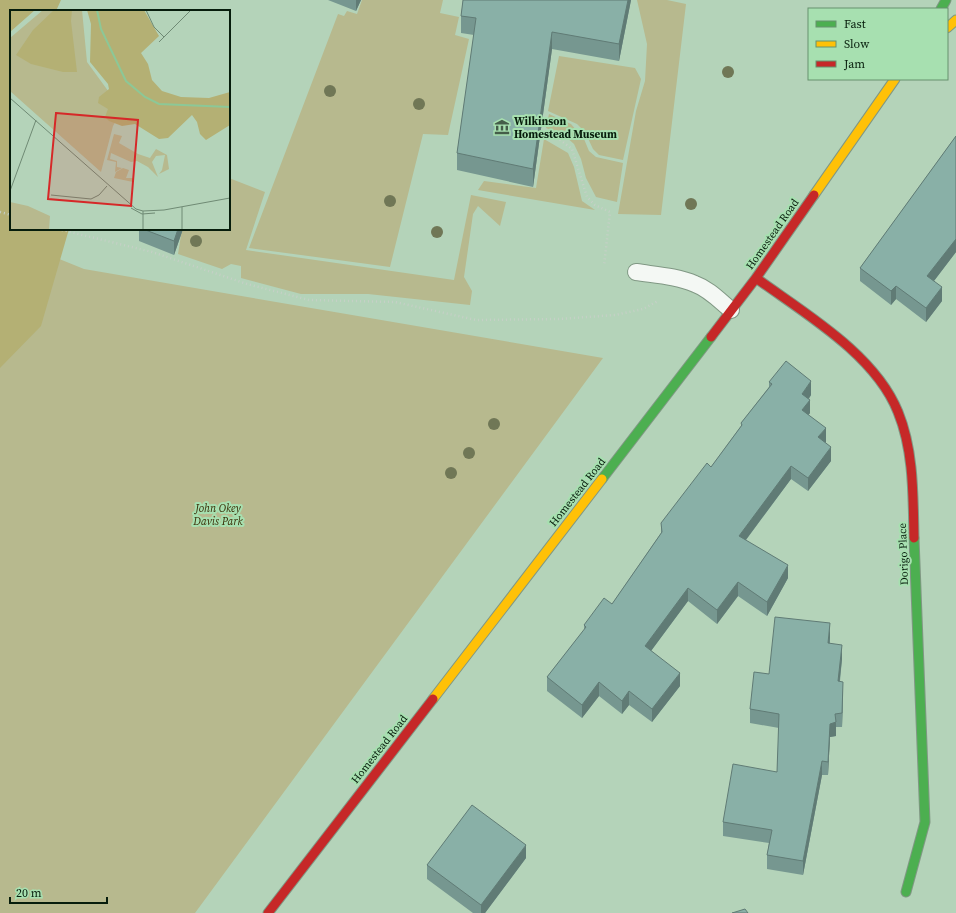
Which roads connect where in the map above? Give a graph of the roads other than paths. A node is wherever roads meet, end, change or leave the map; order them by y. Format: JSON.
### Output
{"nodes":[{"id":1,"x":956,"y":20,"type":"edge"},
{"id":2,"x":948,"y":27,"type":"edge"},
{"id":3,"x":894,"y":80,"type":"edge"},
{"id":4,"x":636,"y":272,"type":"dead end"},
{"id":5,"x":756,"y":278,"type":"junction"},
{"id":6,"x":731,"y":310,"type":"junction"},
{"id":7,"x":906,"y":892,"type":"dead end"},
{"id":8,"x":268,"y":913,"type":"edge"}],
"edges":[{"from":1,"to":2,"type":"street"},
{"from":3,"to":5,"type":"street","name":"Homestead Road"},
{"from":4,"to":6,"type":"lane"},
{"from":5,"to":6,"type":"street","name":"Homestead Road"},
{"from":5,"to":7,"type":"street","name":"Dorigo Place"},
{"from":6,"to":8,"type":"street","name":"Homestead Road"}]}
